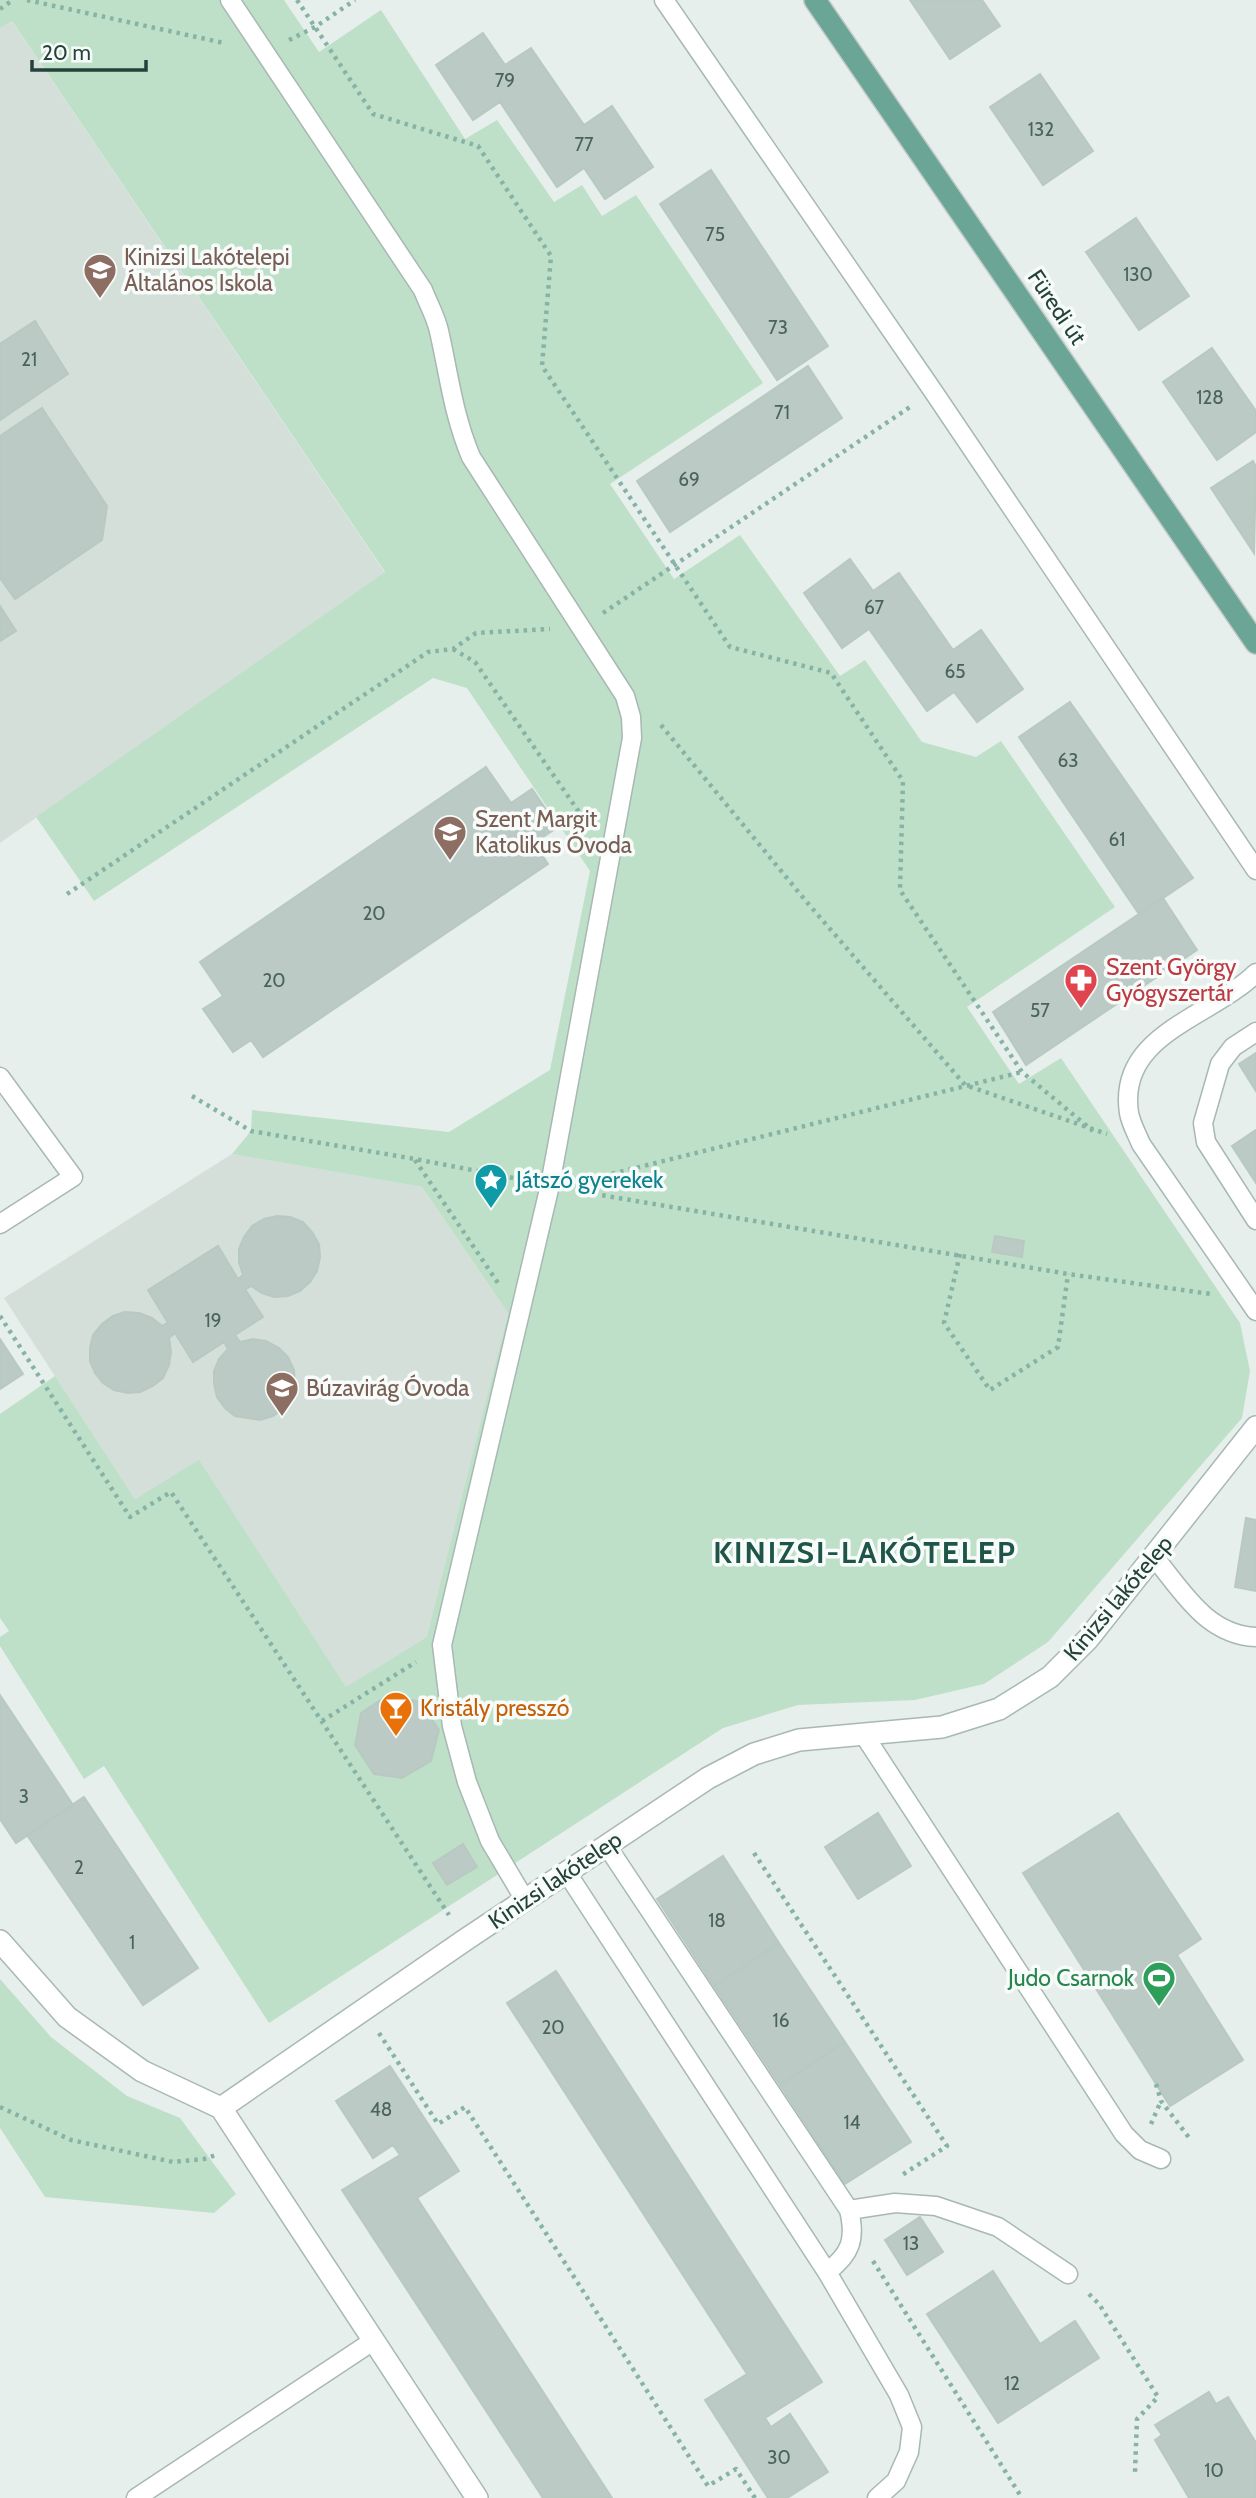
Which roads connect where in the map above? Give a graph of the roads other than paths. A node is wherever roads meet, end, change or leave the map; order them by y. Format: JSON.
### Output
{"nodes":[{"id":1,"x":230,"y":0,"type":"edge"},
{"id":2,"x":664,"y":0,"type":"edge"},
{"id":3,"x":815,"y":0,"type":"edge"},
{"id":4,"x":1256,"y":643,"type":"edge"},
{"id":5,"x":1256,"y":870,"type":"edge"},
{"id":6,"x":1256,"y":973,"type":"edge"},
{"id":7,"x":1256,"y":1032,"type":"edge"},
{"id":8,"x":0,"y":1077,"type":"edge"},
{"id":9,"x":1256,"y":1220,"type":"edge"},
{"id":10,"x":0,"y":1224,"type":"edge"},
{"id":11,"x":1252,"y":1305,"type":"edge"},
{"id":12,"x":1256,"y":1427,"type":"edge"},
{"id":13,"x":1155,"y":1558,"type":"junction"},
{"id":14,"x":1256,"y":1637,"type":"edge"},
{"id":15,"x":864,"y":1735,"type":"junction"},
{"id":16,"x":607,"y":1846,"type":"junction"},
{"id":17,"x":567,"y":1873,"type":"junction"},
{"id":18,"x":525,"y":1900,"type":"junction"},
{"id":19,"x":0,"y":1941,"type":"edge"},
{"id":20,"x":221,"y":2108,"type":"junction"},
{"id":21,"x":1161,"y":2159,"type":"dead end"},
{"id":22,"x":849,"y":2210,"type":"junction"},
{"id":23,"x":827,"y":2272,"type":"junction"},
{"id":24,"x":1068,"y":2274,"type":"road end"},
{"id":25,"x":373,"y":2341,"type":"junction"},
{"id":26,"x":136,"y":2498,"type":"edge"},
{"id":27,"x":477,"y":2498,"type":"edge"},
{"id":28,"x":877,"y":2498,"type":"edge"}],
"edges":[{"from":1,"to":18,"type":"lane"},
{"from":2,"to":5,"type":"lane"},
{"from":3,"to":4,"type":"main road","name":"Füredi út"},
{"from":6,"to":11,"type":"lane"},
{"from":7,"to":9,"type":"lane"},
{"from":8,"to":10,"type":"lane"},
{"from":12,"to":13,"type":"street","name":"Kinizsi lakótelep"},
{"from":13,"to":14,"type":"lane"},
{"from":13,"to":15,"type":"street","name":"Kinizsi lakótelep"},
{"from":15,"to":16,"type":"street","name":"Kinizsi lakótelep"},
{"from":15,"to":21,"type":"lane"},
{"from":16,"to":17,"type":"street","name":"Kinizsi lakótelep"},
{"from":16,"to":22,"type":"lane"},
{"from":17,"to":18,"type":"street","name":"Kinizsi lakótelep"},
{"from":17,"to":23,"type":"lane"},
{"from":18,"to":20,"type":"street","name":"Kinizsi lakótelep"},
{"from":19,"to":20,"type":"street"},
{"from":20,"to":25,"type":"street"},
{"from":22,"to":23,"type":"lane"},
{"from":22,"to":24,"type":"lane"},
{"from":23,"to":28,"type":"lane"},
{"from":25,"to":26,"type":"lane"},
{"from":25,"to":27,"type":"street"}]}
